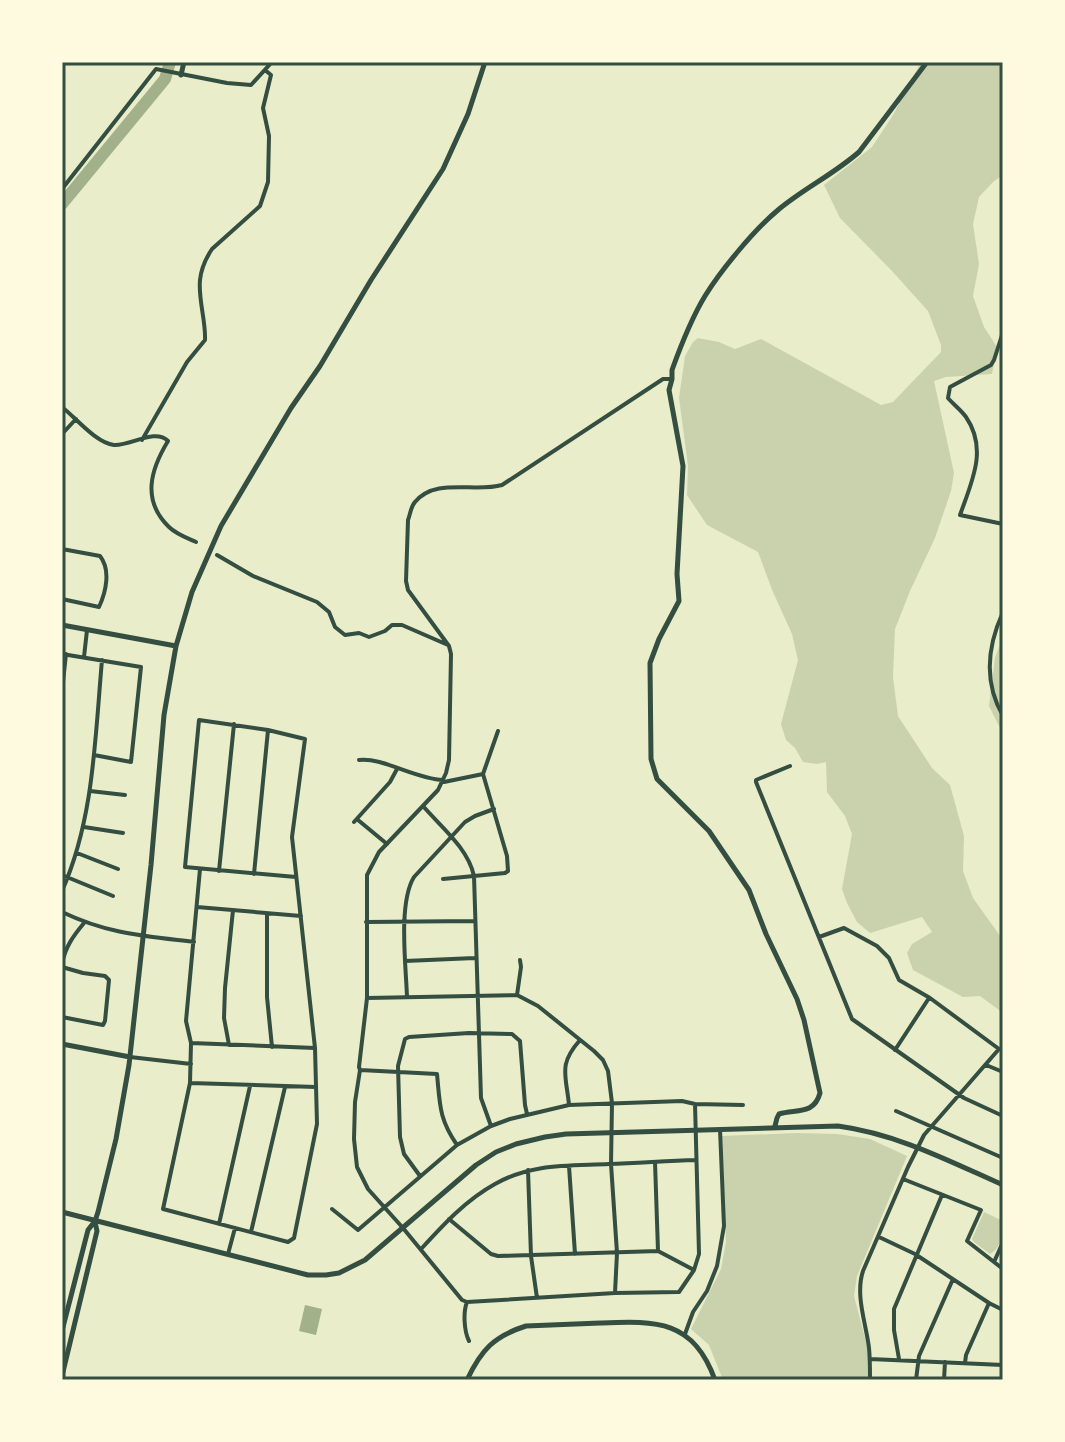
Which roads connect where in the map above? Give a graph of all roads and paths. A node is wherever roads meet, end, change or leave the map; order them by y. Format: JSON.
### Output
{"nodes":[{"id":1,"x":184,"y":62,"type":"edge"},
{"id":2,"x":272,"y":62,"type":"edge"},
{"id":3,"x":485,"y":62,"type":"edge"},
{"id":4,"x":927,"y":62,"type":"edge"},
{"id":5,"x":265,"y":70,"type":"junction"},
{"id":6,"x":179,"y":74,"type":"junction"},
{"id":7,"x":62,"y":189,"type":"edge"},
{"id":8,"x":1003,"y":332,"type":"edge"},
{"id":9,"x":672,"y":379,"type":"junction"},
{"id":10,"x":62,"y":407,"type":"edge"},
{"id":11,"x":76,"y":419,"type":"junction"},
{"id":12,"x":62,"y":434,"type":"edge"},
{"id":13,"x":142,"y":440,"type":"junction"},
{"id":14,"x":1003,"y":524,"type":"edge"},
{"id":15,"x":196,"y":542,"type":"dead end"},
{"id":16,"x":62,"y":549,"type":"edge"},
{"id":17,"x":217,"y":555,"type":"dead end"},
{"id":18,"x":62,"y":599,"type":"edge"},
{"id":19,"x":1003,"y":612,"type":"edge"},
{"id":20,"x":62,"y":625,"type":"edge"},
{"id":21,"x":87,"y":630,"type":"junction"},
{"id":22,"x":176,"y":646,"type":"junction"},
{"id":23,"x":449,"y":646,"type":"junction"},
{"id":24,"x":64,"y":654,"type":"edge"},
{"id":25,"x":84,"y":657,"type":"junction"},
{"id":26,"x":102,"y":660,"type":"junction"},
{"id":27,"x":62,"y":691,"type":"edge"},
{"id":28,"x":1003,"y":716,"type":"edge"},
{"id":29,"x":234,"y":724,"type":"junction"},
{"id":30,"x":268,"y":730,"type":"junction"},
{"id":31,"x":498,"y":731,"type":"dead end"},
{"id":32,"x":94,"y":755,"type":"junction"},
{"id":33,"x":359,"y":760,"type":"dead end"},
{"id":34,"x":790,"y":766,"type":"dead end"},
{"id":35,"x":397,"y":769,"type":"junction"},
{"id":36,"x":483,"y":774,"type":"junction"},
{"id":37,"x":443,"y":780,"type":"junction"},
{"id":38,"x":90,"y":791,"type":"junction"},
{"id":39,"x":125,"y":795,"type":"dead end"},
{"id":40,"x":423,"y":806,"type":"junction"},
{"id":41,"x":494,"y":809,"type":"junction"},
{"id":42,"x":84,"y":827,"type":"junction"},
{"id":43,"x":123,"y":833,"type":"dead end"},
{"id":44,"x":451,"y":838,"type":"junction"},
{"id":45,"x":387,"y":844,"type":"junction"},
{"id":46,"x":77,"y":853,"type":"junction"},
{"id":47,"x":118,"y":869,"type":"dead end"},
{"id":48,"x":200,"y":869,"type":"junction"},
{"id":49,"x":219,"y":871,"type":"junction"},
{"id":50,"x":254,"y":874,"type":"junction"},
{"id":51,"x":62,"y":875,"type":"edge"},
{"id":52,"x":474,"y":876,"type":"junction"},
{"id":53,"x":68,"y":877,"type":"junction"},
{"id":54,"x":296,"y":877,"type":"junction"},
{"id":55,"x":443,"y":879,"type":"dead end"},
{"id":56,"x":62,"y":891,"type":"edge"},
{"id":57,"x":113,"y":896,"type":"dead end"},
{"id":58,"x":197,"y":907,"type":"junction"},
{"id":59,"x":233,"y":910,"type":"junction"},
{"id":60,"x":62,"y":912,"type":"edge"},
{"id":61,"x":267,"y":914,"type":"junction"},
{"id":62,"x":301,"y":916,"type":"junction"},
{"id":63,"x":475,"y":921,"type":"junction"},
{"id":64,"x":366,"y":922,"type":"junction"},
{"id":65,"x":404,"y":922,"type":"junction"},
{"id":66,"x":84,"y":923,"type":"junction"},
{"id":67,"x":143,"y":937,"type":"junction"},
{"id":68,"x":819,"y":937,"type":"junction"},
{"id":69,"x":194,"y":942,"type":"junction"},
{"id":70,"x":476,"y":958,"type":"junction"},
{"id":71,"x":520,"y":960,"type":"dead end"},
{"id":72,"x":405,"y":961,"type":"junction"},
{"id":73,"x":62,"y":965,"type":"edge"},
{"id":74,"x":517,"y":995,"type":"junction"},
{"id":75,"x":476,"y":996,"type":"junction"},
{"id":76,"x":407,"y":997,"type":"junction"},
{"id":77,"x":367,"y":998,"type":"junction"},
{"id":78,"x":930,"y":998,"type":"junction"},
{"id":79,"x":62,"y":1017,"type":"edge"},
{"id":80,"x":478,"y":1033,"type":"junction"},
{"id":81,"x":580,"y":1040,"type":"junction"},
{"id":82,"x":191,"y":1043,"type":"junction"},
{"id":83,"x":62,"y":1044,"type":"edge"},
{"id":84,"x":229,"y":1045,"type":"junction"},
{"id":85,"x":272,"y":1047,"type":"junction"},
{"id":86,"x":315,"y":1048,"type":"junction"},
{"id":87,"x":895,"y":1050,"type":"junction"},
{"id":88,"x":130,"y":1057,"type":"junction"},
{"id":89,"x":191,"y":1064,"type":"junction"},
{"id":90,"x":986,"y":1065,"type":"junction"},
{"id":91,"x":360,"y":1070,"type":"junction"},
{"id":92,"x":1003,"y":1072,"type":"edge"},
{"id":93,"x":399,"y":1073,"type":"junction"},
{"id":94,"x":190,"y":1083,"type":"junction"},
{"id":95,"x":250,"y":1086,"type":"junction"},
{"id":96,"x":285,"y":1087,"type":"junction"},
{"id":97,"x":316,"y":1087,"type":"junction"},
{"id":98,"x":959,"y":1094,"type":"junction"},
{"id":99,"x":612,"y":1103,"type":"junction"},
{"id":100,"x":695,"y":1104,"type":"junction"},
{"id":101,"x":569,"y":1105,"type":"junction"},
{"id":102,"x":743,"y":1105,"type":"dead end"},
{"id":103,"x":896,"y":1111,"type":"dead end"},
{"id":104,"x":527,"y":1114,"type":"junction"},
{"id":105,"x":1003,"y":1116,"type":"edge"},
{"id":106,"x":491,"y":1126,"type":"junction"},
{"id":107,"x":775,"y":1126,"type":"junction"},
{"id":108,"x":931,"y":1127,"type":"junction"},
{"id":109,"x":720,"y":1129,"type":"junction"},
{"id":110,"x":695,"y":1130,"type":"junction"},
{"id":111,"x":611,"y":1133,"type":"junction"},
{"id":112,"x":457,"y":1145,"type":"junction"},
{"id":113,"x":918,"y":1148,"type":"junction"},
{"id":114,"x":1003,"y":1158,"type":"edge"},
{"id":115,"x":695,"y":1160,"type":"junction"},
{"id":116,"x":655,"y":1162,"type":"junction"},
{"id":117,"x":611,"y":1164,"type":"junction"},
{"id":118,"x":569,"y":1166,"type":"junction"},
{"id":119,"x":528,"y":1170,"type":"junction"},
{"id":120,"x":420,"y":1176,"type":"junction"},
{"id":121,"x":903,"y":1179,"type":"junction"},
{"id":122,"x":1003,"y":1185,"type":"edge"},
{"id":123,"x":942,"y":1195,"type":"junction"},
{"id":124,"x":384,"y":1206,"type":"junction"},
{"id":125,"x":332,"y":1209,"type":"dead end"},
{"id":126,"x":62,"y":1212,"type":"edge"},
{"id":127,"x":449,"y":1219,"type":"junction"},
{"id":128,"x":95,"y":1221,"type":"junction"},
{"id":129,"x":219,"y":1224,"type":"junction"},
{"id":130,"x":235,"y":1228,"type":"junction"},
{"id":131,"x":403,"y":1228,"type":"junction"},
{"id":132,"x":251,"y":1232,"type":"junction"},
{"id":133,"x":879,"y":1237,"type":"junction"},
{"id":134,"x":1003,"y":1242,"type":"edge"},
{"id":135,"x":421,"y":1249,"type":"junction"},
{"id":136,"x":658,"y":1251,"type":"junction"},
{"id":137,"x":617,"y":1253,"type":"junction"},
{"id":138,"x":228,"y":1254,"type":"junction"},
{"id":139,"x":575,"y":1254,"type":"junction"},
{"id":140,"x":915,"y":1254,"type":"junction"},
{"id":141,"x":531,"y":1256,"type":"junction"},
{"id":142,"x":994,"y":1263,"type":"junction"},
{"id":143,"x":1003,"y":1269,"type":"edge"},
{"id":144,"x":694,"y":1270,"type":"junction"},
{"id":145,"x":953,"y":1279,"type":"junction"},
{"id":146,"x":615,"y":1293,"type":"junction"},
{"id":147,"x":537,"y":1298,"type":"junction"},
{"id":148,"x":467,"y":1302,"type":"junction"},
{"id":149,"x":989,"y":1303,"type":"junction"},
{"id":150,"x":1003,"y":1310,"type":"edge"},
{"id":151,"x":62,"y":1331,"type":"edge"},
{"id":152,"x":684,"y":1336,"type":"junction"},
{"id":153,"x":469,"y":1341,"type":"dead end"},
{"id":154,"x":870,"y":1359,"type":"junction"},
{"id":155,"x":899,"y":1359,"type":"junction"},
{"id":156,"x":918,"y":1360,"type":"junction"},
{"id":157,"x":945,"y":1362,"type":"junction"},
{"id":158,"x":965,"y":1363,"type":"junction"},
{"id":159,"x":1003,"y":1365,"type":"edge"},
{"id":160,"x":62,"y":1376,"type":"edge"},
{"id":161,"x":467,"y":1380,"type":"edge"},
{"id":162,"x":715,"y":1380,"type":"edge"},
{"id":163,"x":870,"y":1380,"type":"edge"},
{"id":164,"x":916,"y":1380,"type":"edge"},
{"id":165,"x":944,"y":1380,"type":"edge"}],
"edges":[{"from":1,"to":6,"type":"street"},
{"from":2,"to":5,"type":"street"},
{"from":3,"to":22,"type":"street"},
{"from":4,"to":9,"type":"street"},
{"from":5,"to":6,"type":"street"},
{"from":5,"to":13,"type":"street"},
{"from":6,"to":7,"type":"street"},
{"from":8,"to":14,"type":"street"},
{"from":9,"to":23,"type":"street"},
{"from":9,"to":107,"type":"street"},
{"from":10,"to":11,"type":"street"},
{"from":11,"to":12,"type":"street"},
{"from":11,"to":13,"type":"street"},
{"from":13,"to":15,"type":"street"},
{"from":16,"to":18,"type":"street"},
{"from":17,"to":23,"type":"street"},
{"from":19,"to":28,"type":"street"},
{"from":20,"to":21,"type":"street"},
{"from":21,"to":22,"type":"street"},
{"from":21,"to":25,"type":"street"},
{"from":22,"to":67,"type":"street"},
{"from":23,"to":37,"type":"street"},
{"from":24,"to":25,"type":"street"},
{"from":24,"to":27,"type":"street"},
{"from":25,"to":26,"type":"street"},
{"from":26,"to":32,"type":"street"},
{"from":26,"to":32,"type":"street"},
{"from":29,"to":30,"type":"street"},
{"from":29,"to":48,"type":"street"},
{"from":29,"to":49,"type":"street"},
{"from":30,"to":50,"type":"street"},
{"from":30,"to":54,"type":"street"},
{"from":31,"to":36,"type":"street"},
{"from":32,"to":38,"type":"street"},
{"from":33,"to":35,"type":"street"},
{"from":34,"to":68,"type":"street"},
{"from":35,"to":37,"type":"street"},
{"from":35,"to":45,"type":"street"},
{"from":36,"to":37,"type":"street"},
{"from":36,"to":41,"type":"street"},
{"from":37,"to":40,"type":"street"},
{"from":38,"to":39,"type":"street"},
{"from":38,"to":42,"type":"street"},
{"from":40,"to":44,"type":"street"},
{"from":40,"to":45,"type":"street"},
{"from":41,"to":44,"type":"street"},
{"from":41,"to":52,"type":"street"},
{"from":42,"to":43,"type":"street"},
{"from":42,"to":46,"type":"street"},
{"from":44,"to":52,"type":"street"},
{"from":44,"to":65,"type":"street"},
{"from":45,"to":64,"type":"street"},
{"from":46,"to":47,"type":"street"},
{"from":46,"to":53,"type":"street"},
{"from":48,"to":49,"type":"street"},
{"from":48,"to":58,"type":"street"},
{"from":49,"to":50,"type":"street"},
{"from":50,"to":54,"type":"street"},
{"from":51,"to":53,"type":"street"},
{"from":52,"to":55,"type":"street"},
{"from":52,"to":63,"type":"street"},
{"from":53,"to":56,"type":"street"},
{"from":53,"to":57,"type":"street"},
{"from":54,"to":62,"type":"street"},
{"from":58,"to":59,"type":"street"},
{"from":58,"to":69,"type":"street"},
{"from":59,"to":61,"type":"street"},
{"from":59,"to":84,"type":"street"},
{"from":60,"to":66,"type":"street"},
{"from":61,"to":62,"type":"street"},
{"from":61,"to":85,"type":"street"},
{"from":62,"to":86,"type":"street"},
{"from":63,"to":65,"type":"street"},
{"from":63,"to":70,"type":"street"},
{"from":64,"to":65,"type":"street"},
{"from":64,"to":77,"type":"street"},
{"from":65,"to":72,"type":"street"},
{"from":66,"to":67,"type":"street"},
{"from":66,"to":73,"type":"street"},
{"from":67,"to":69,"type":"street"},
{"from":67,"to":88,"type":"street"},
{"from":68,"to":78,"type":"street"},
{"from":68,"to":87,"type":"street"},
{"from":69,"to":82,"type":"street"},
{"from":70,"to":72,"type":"street"},
{"from":70,"to":75,"type":"street"},
{"from":71,"to":74,"type":"street"},
{"from":72,"to":76,"type":"street"},
{"from":73,"to":79,"type":"street"},
{"from":74,"to":75,"type":"street"},
{"from":74,"to":81,"type":"street"},
{"from":75,"to":76,"type":"street"},
{"from":75,"to":80,"type":"street"},
{"from":76,"to":77,"type":"street"},
{"from":77,"to":91,"type":"street"},
{"from":78,"to":87,"type":"street"},
{"from":78,"to":90,"type":"street"},
{"from":80,"to":93,"type":"street"},
{"from":80,"to":104,"type":"street"},
{"from":80,"to":106,"type":"street"},
{"from":81,"to":99,"type":"street"},
{"from":81,"to":101,"type":"street"},
{"from":82,"to":84,"type":"street"},
{"from":82,"to":89,"type":"street"},
{"from":83,"to":88,"type":"street"},
{"from":84,"to":85,"type":"street"},
{"from":85,"to":86,"type":"street"},
{"from":86,"to":97,"type":"street"},
{"from":87,"to":98,"type":"street"},
{"from":88,"to":89,"type":"street"},
{"from":88,"to":128,"type":"street"},
{"from":89,"to":94,"type":"street"},
{"from":90,"to":92,"type":"street"},
{"from":90,"to":98,"type":"street"},
{"from":91,"to":93,"type":"street"},
{"from":91,"to":124,"type":"street"},
{"from":93,"to":112,"type":"street"},
{"from":93,"to":120,"type":"street"},
{"from":94,"to":95,"type":"street"},
{"from":94,"to":129,"type":"street"},
{"from":95,"to":96,"type":"street"},
{"from":95,"to":129,"type":"street"},
{"from":96,"to":97,"type":"street"},
{"from":96,"to":132,"type":"street"},
{"from":97,"to":132,"type":"street"},
{"from":98,"to":105,"type":"street"},
{"from":98,"to":108,"type":"street"},
{"from":99,"to":100,"type":"street"},
{"from":99,"to":101,"type":"street"},
{"from":99,"to":111,"type":"street"},
{"from":100,"to":102,"type":"street"},
{"from":100,"to":110,"type":"street"},
{"from":101,"to":104,"type":"street"},
{"from":103,"to":108,"type":"street"},
{"from":104,"to":106,"type":"street"},
{"from":106,"to":112,"type":"street"},
{"from":107,"to":109,"type":"street"},
{"from":107,"to":113,"type":"street"},
{"from":108,"to":113,"type":"street"},
{"from":108,"to":114,"type":"street"},
{"from":109,"to":110,"type":"street"},
{"from":109,"to":152,"type":"street"},
{"from":110,"to":111,"type":"street"},
{"from":110,"to":115,"type":"street"},
{"from":111,"to":117,"type":"street"},
{"from":111,"to":131,"type":"street"},
{"from":112,"to":120,"type":"street"},
{"from":113,"to":121,"type":"street"},
{"from":113,"to":122,"type":"street"},
{"from":115,"to":116,"type":"street"},
{"from":115,"to":144,"type":"street"},
{"from":116,"to":117,"type":"street"},
{"from":116,"to":136,"type":"street"},
{"from":117,"to":118,"type":"street"},
{"from":117,"to":137,"type":"street"},
{"from":118,"to":119,"type":"street"},
{"from":118,"to":139,"type":"street"},
{"from":119,"to":127,"type":"street"},
{"from":119,"to":141,"type":"street"},
{"from":120,"to":124,"type":"street"},
{"from":121,"to":123,"type":"street"},
{"from":121,"to":133,"type":"street"},
{"from":123,"to":140,"type":"street"},
{"from":123,"to":142,"type":"street"},
{"from":124,"to":125,"type":"street"},
{"from":124,"to":131,"type":"street"},
{"from":126,"to":128,"type":"street"},
{"from":127,"to":135,"type":"street"},
{"from":127,"to":141,"type":"street"},
{"from":128,"to":138,"type":"street"},
{"from":128,"to":151,"type":"street"},
{"from":128,"to":160,"type":"street"},
{"from":129,"to":130,"type":"street"},
{"from":130,"to":132,"type":"street"},
{"from":130,"to":138,"type":"street"},
{"from":131,"to":135,"type":"street"},
{"from":131,"to":138,"type":"street"},
{"from":133,"to":140,"type":"street"},
{"from":133,"to":154,"type":"street"},
{"from":134,"to":142,"type":"street"},
{"from":135,"to":148,"type":"street"},
{"from":136,"to":137,"type":"street"},
{"from":136,"to":144,"type":"street"},
{"from":137,"to":139,"type":"street"},
{"from":137,"to":146,"type":"street"},
{"from":139,"to":141,"type":"street"},
{"from":140,"to":145,"type":"street"},
{"from":140,"to":155,"type":"street"},
{"from":141,"to":147,"type":"street"},
{"from":142,"to":143,"type":"street"},
{"from":144,"to":146,"type":"street"},
{"from":145,"to":149,"type":"street"},
{"from":145,"to":156,"type":"street"},
{"from":146,"to":147,"type":"street"},
{"from":147,"to":148,"type":"street"},
{"from":148,"to":153,"type":"street"},
{"from":149,"to":150,"type":"street"},
{"from":149,"to":158,"type":"street"},
{"from":152,"to":161,"type":"street"},
{"from":152,"to":162,"type":"street"},
{"from":154,"to":155,"type":"street"},
{"from":154,"to":163,"type":"street"},
{"from":155,"to":156,"type":"street"},
{"from":156,"to":157,"type":"street"},
{"from":156,"to":164,"type":"street"},
{"from":157,"to":158,"type":"street"},
{"from":157,"to":165,"type":"street"},
{"from":158,"to":159,"type":"street"}]}
